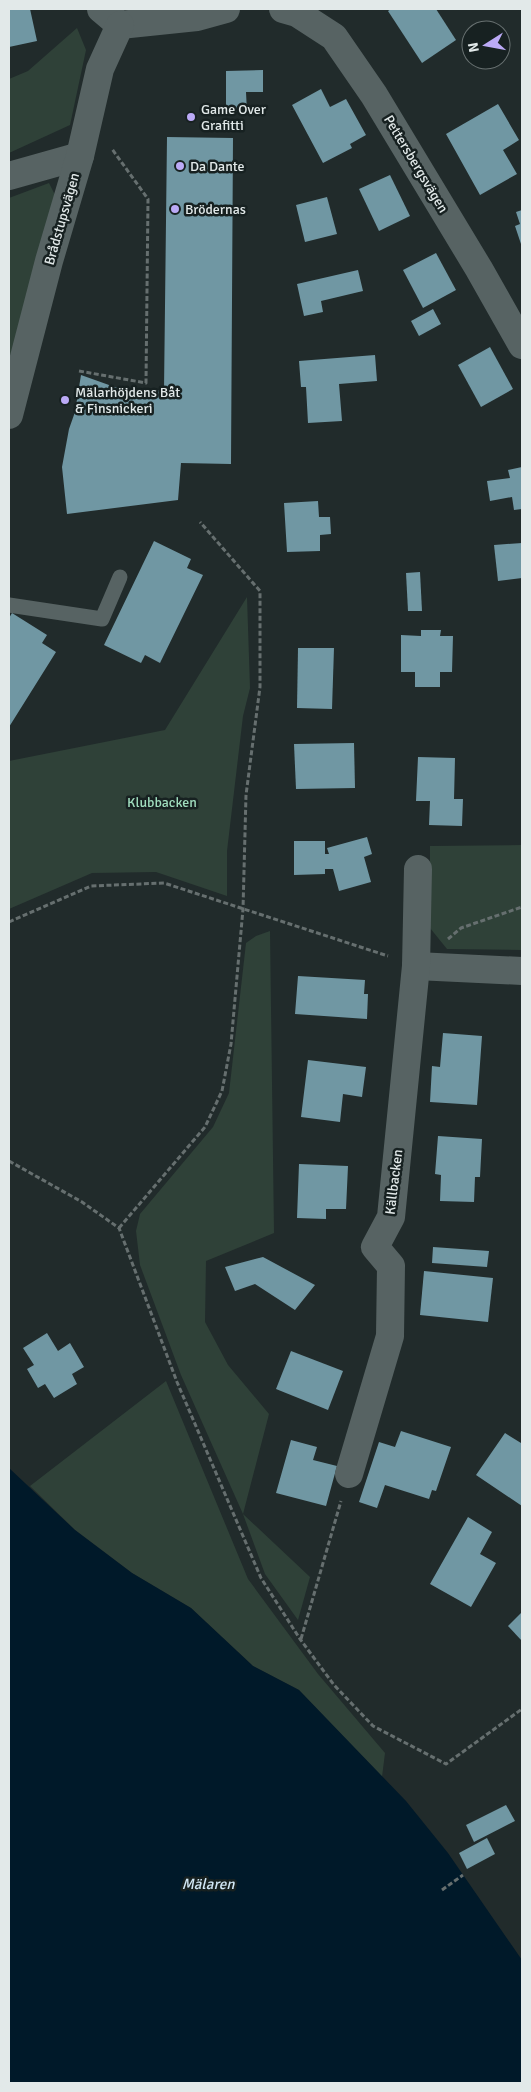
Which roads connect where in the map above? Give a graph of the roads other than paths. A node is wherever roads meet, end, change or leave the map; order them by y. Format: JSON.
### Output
{"nodes":[{"id":1,"x":226,"y":9,"type":"edge"},
{"id":2,"x":283,"y":9,"type":"edge"},
{"id":3,"x":111,"y":17,"type":"edge"},
{"id":4,"x":80,"y":156,"type":"junction"},
{"id":5,"x":9,"y":176,"type":"edge"},
{"id":6,"x":522,"y":345,"type":"edge"},
{"id":7,"x":9,"y":415,"type":"edge"},
{"id":8,"x":120,"y":577,"type":"dead end"},
{"id":9,"x":9,"y":605,"type":"edge"},
{"id":10,"x":418,"y":869,"type":"dead end"},
{"id":11,"x":416,"y":966,"type":"junction"},
{"id":12,"x":522,"y":971,"type":"edge"},
{"id":13,"x":349,"y":1474,"type":"road end"}],
"edges":[{"from":1,"to":3,"type":"street"},
{"from":2,"to":6,"type":"street","name":"Pettersbergsvägen"},
{"from":3,"to":4,"type":"street","name":"Brådstupsvägen"},
{"from":4,"to":5,"type":"street"},
{"from":4,"to":7,"type":"street","name":"Brådstupsvägen"},
{"from":8,"to":9,"type":"lane"},
{"from":10,"to":11,"type":"street","name":"Källbacken"},
{"from":11,"to":12,"type":"street"},
{"from":11,"to":13,"type":"street","name":"Källbacken"}]}
